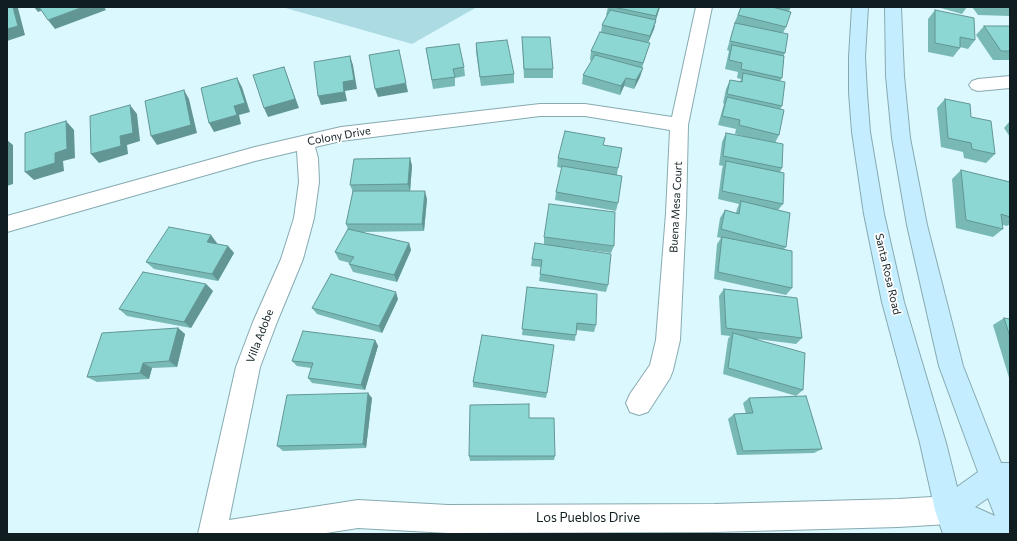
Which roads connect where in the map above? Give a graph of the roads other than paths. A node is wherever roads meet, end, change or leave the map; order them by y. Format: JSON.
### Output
{"nodes":[{"id":1,"x":704,"y":7,"type":"edge"},
{"id":2,"x":860,"y":7,"type":"edge"},
{"id":3,"x":893,"y":7,"type":"edge"},
{"id":4,"x":1010,"y":82,"type":"edge"},
{"id":5,"x":978,"y":85,"type":"dead end"},
{"id":6,"x":679,"y":125,"type":"junction"},
{"id":7,"x":304,"y":142,"type":"junction"},
{"id":8,"x":7,"y":224,"type":"edge"},
{"id":9,"x":639,"y":403,"type":"dead end"},
{"id":10,"x":1001,"y":477,"type":"edge"},
{"id":11,"x":1010,"y":517,"type":"edge"},
{"id":12,"x":953,"y":522,"type":"edge"},
{"id":13,"x":716,"y":526,"type":"edge"},
{"id":14,"x":446,"y":527,"type":"edge"},
{"id":15,"x":212,"y":534,"type":"edge"},
{"id":16,"x":229,"y":534,"type":"edge"},
{"id":17,"x":1004,"y":534,"type":"edge"}],
"edges":[{"from":1,"to":6,"type":"street","name":"Buena Mesa Court"},
{"from":2,"to":12,"type":"main road","name":"Santa Rosa Road"},
{"from":3,"to":10,"type":"main road"},
{"from":4,"to":5,"type":"street"},
{"from":6,"to":7,"type":"street","name":"Colony Drive"},
{"from":6,"to":9,"type":"street","name":"Buena Mesa Court"},
{"from":7,"to":8,"type":"street","name":"Colony Drive"},
{"from":7,"to":15,"type":"street","name":"Villa Adobe"},
{"from":10,"to":11,"type":"main road"},
{"from":10,"to":12,"type":"main road"},
{"from":12,"to":13,"type":"street","name":"Los Pueblos Drive"},
{"from":12,"to":17,"type":"main road","name":"Los Pueblos Drive"},
{"from":13,"to":14,"type":"street","name":"Los Pueblos Drive"},
{"from":14,"to":16,"type":"street","name":"Los Pueblos Drive"}]}
